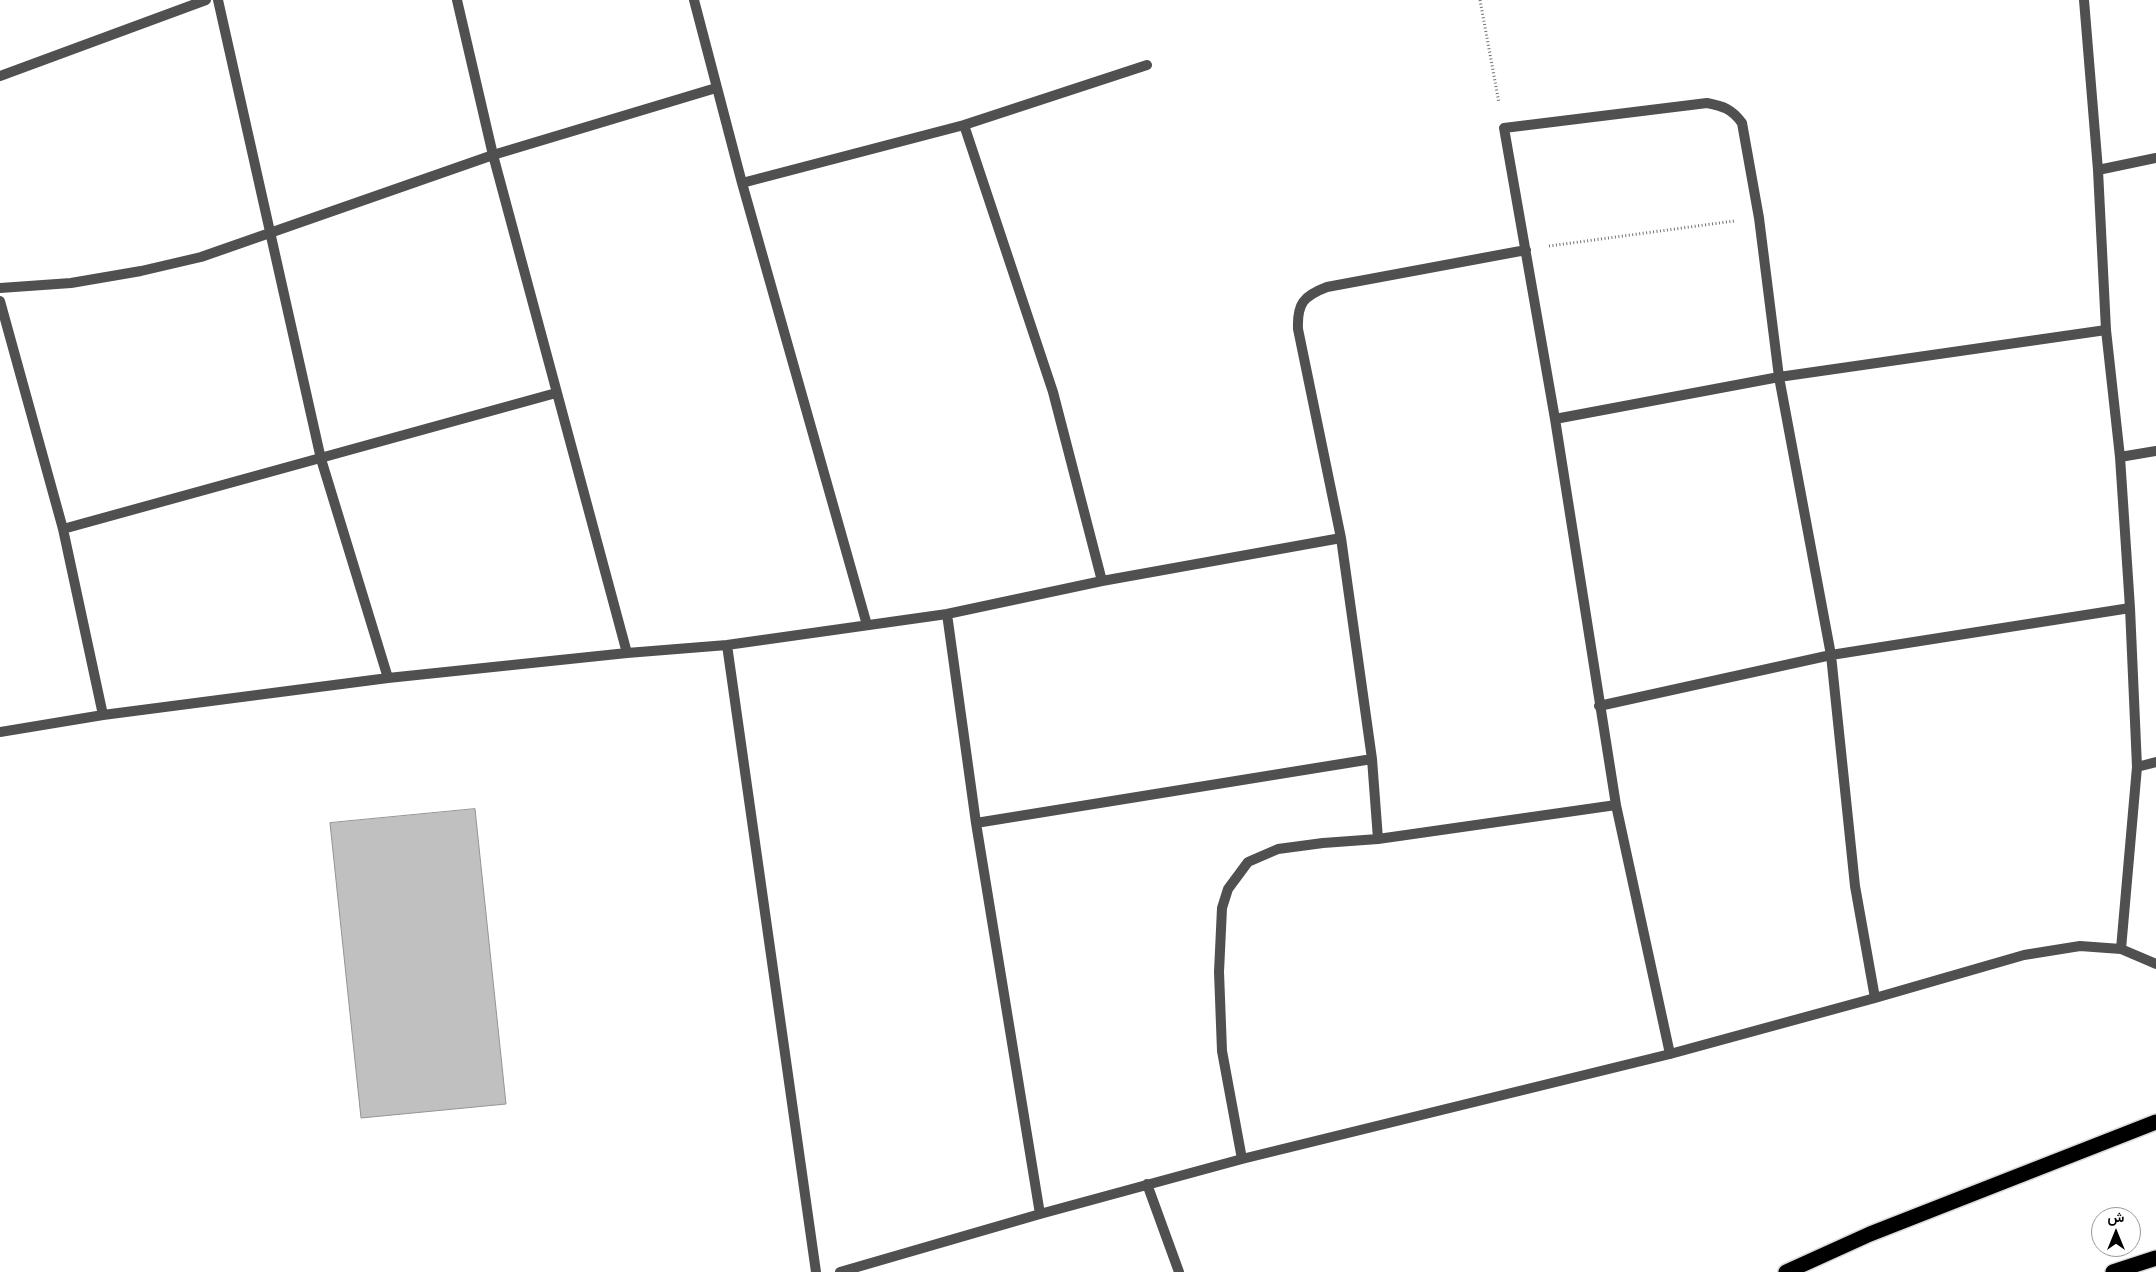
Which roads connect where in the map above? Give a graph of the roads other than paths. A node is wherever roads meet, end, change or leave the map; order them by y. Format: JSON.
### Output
{"nodes":[{"id":1,"x":206,"y":0,"type":"edge"},
{"id":2,"x":218,"y":0,"type":"edge"},
{"id":3,"x":457,"y":0,"type":"edge"},
{"id":4,"x":694,"y":0,"type":"edge"},
{"id":5,"x":2084,"y":0,"type":"edge"},
{"id":6,"x":1148,"y":65,"type":"dead end"},
{"id":7,"x":0,"y":76,"type":"edge"},
{"id":8,"x":716,"y":88,"type":"junction"},
{"id":9,"x":964,"y":124,"type":"junction"},
{"id":10,"x":494,"y":155,"type":"junction"},
{"id":11,"x":2156,"y":158,"type":"edge"},
{"id":12,"x":2098,"y":170,"type":"junction"},
{"id":13,"x":742,"y":183,"type":"junction"},
{"id":14,"x":269,"y":233,"type":"junction"},
{"id":15,"x":1526,"y":250,"type":"junction"},
{"id":16,"x":0,"y":288,"type":"edge"},
{"id":17,"x":0,"y":301,"type":"edge"},
{"id":18,"x":2106,"y":330,"type":"junction"},
{"id":19,"x":1779,"y":377,"type":"junction"},
{"id":20,"x":556,"y":393,"type":"junction"},
{"id":21,"x":1555,"y":419,"type":"junction"},
{"id":22,"x":2156,"y":451,"type":"edge"},
{"id":23,"x":2120,"y":457,"type":"junction"},
{"id":24,"x":321,"y":459,"type":"junction"},
{"id":25,"x":63,"y":529,"type":"junction"},
{"id":26,"x":1341,"y":538,"type":"junction"},
{"id":27,"x":1102,"y":581,"type":"junction"},
{"id":28,"x":2130,"y":608,"type":"junction"},
{"id":29,"x":947,"y":614,"type":"junction"},
{"id":30,"x":867,"y":625,"type":"junction"},
{"id":31,"x":727,"y":645,"type":"junction"},
{"id":32,"x":628,"y":653,"type":"junction"},
{"id":33,"x":1831,"y":655,"type":"junction"},
{"id":34,"x":388,"y":678,"type":"junction"},
{"id":35,"x":1599,"y":706,"type":"junction"},
{"id":36,"x":102,"y":715,"type":"junction"},
{"id":37,"x":0,"y":732,"type":"edge"},
{"id":38,"x":1372,"y":759,"type":"junction"},
{"id":39,"x":2156,"y":762,"type":"edge"},
{"id":40,"x":2137,"y":767,"type":"junction"},
{"id":41,"x":1616,"y":805,"type":"junction"},
{"id":42,"x":976,"y":823,"type":"junction"},
{"id":43,"x":1378,"y":839,"type":"junction"},
{"id":44,"x":2121,"y":949,"type":"junction"},
{"id":45,"x":2156,"y":964,"type":"edge"},
{"id":46,"x":1875,"y":998,"type":"junction"},
{"id":47,"x":1670,"y":1054,"type":"junction"},
{"id":48,"x":2156,"y":1122,"type":"edge"},
{"id":49,"x":1242,"y":1159,"type":"junction"},
{"id":50,"x":1147,"y":1184,"type":"junction"},
{"id":51,"x":1040,"y":1214,"type":"junction"},
{"id":52,"x":2156,"y":1258,"type":"edge"},
{"id":53,"x":816,"y":1272,"type":"edge"},
{"id":54,"x":840,"y":1272,"type":"edge"},
{"id":55,"x":1179,"y":1272,"type":"edge"},
{"id":56,"x":1786,"y":1272,"type":"edge"},
{"id":57,"x":2113,"y":1272,"type":"edge"}],
"edges":[{"from":1,"to":7,"type":"street"},
{"from":2,"to":14,"type":"street"},
{"from":3,"to":10,"type":"street"},
{"from":4,"to":8,"type":"street"},
{"from":5,"to":12,"type":"street"},
{"from":6,"to":9,"type":"street"},
{"from":8,"to":10,"type":"street"},
{"from":8,"to":13,"type":"street"},
{"from":9,"to":13,"type":"street"},
{"from":9,"to":27,"type":"street"},
{"from":10,"to":14,"type":"street"},
{"from":10,"to":20,"type":"street"},
{"from":11,"to":12,"type":"street"},
{"from":12,"to":18,"type":"street"},
{"from":13,"to":30,"type":"street"},
{"from":14,"to":16,"type":"street"},
{"from":14,"to":24,"type":"street"},
{"from":15,"to":19,"type":"street"},
{"from":15,"to":21,"type":"street"},
{"from":15,"to":26,"type":"street"},
{"from":17,"to":25,"type":"street"},
{"from":18,"to":19,"type":"street"},
{"from":18,"to":23,"type":"street"},
{"from":19,"to":21,"type":"street"},
{"from":19,"to":33,"type":"street"},
{"from":20,"to":24,"type":"street"},
{"from":20,"to":32,"type":"street"},
{"from":21,"to":35,"type":"street"},
{"from":22,"to":23,"type":"street"},
{"from":23,"to":28,"type":"street"},
{"from":24,"to":25,"type":"street"},
{"from":24,"to":34,"type":"street"},
{"from":25,"to":36,"type":"street"},
{"from":26,"to":27,"type":"street"},
{"from":26,"to":38,"type":"street"},
{"from":27,"to":29,"type":"street"},
{"from":28,"to":33,"type":"street"},
{"from":28,"to":40,"type":"street"},
{"from":29,"to":30,"type":"street"},
{"from":29,"to":42,"type":"street"},
{"from":30,"to":31,"type":"street"},
{"from":31,"to":32,"type":"street"},
{"from":31,"to":53,"type":"street"},
{"from":32,"to":34,"type":"street"},
{"from":33,"to":35,"type":"street"},
{"from":33,"to":46,"type":"street"},
{"from":34,"to":36,"type":"street"},
{"from":35,"to":41,"type":"street"},
{"from":36,"to":37,"type":"street"},
{"from":38,"to":42,"type":"street"},
{"from":38,"to":43,"type":"street"},
{"from":39,"to":40,"type":"street"},
{"from":40,"to":44,"type":"street"},
{"from":41,"to":43,"type":"street"},
{"from":41,"to":47,"type":"street"},
{"from":42,"to":51,"type":"street"},
{"from":43,"to":49,"type":"street"},
{"from":44,"to":45,"type":"street"},
{"from":44,"to":46,"type":"street"},
{"from":46,"to":47,"type":"street"},
{"from":47,"to":49,"type":"street"},
{"from":48,"to":56,"type":"highway"},
{"from":49,"to":50,"type":"street"},
{"from":50,"to":51,"type":"street"},
{"from":50,"to":55,"type":"street"},
{"from":51,"to":54,"type":"street"},
{"from":52,"to":57,"type":"highway"}]}
